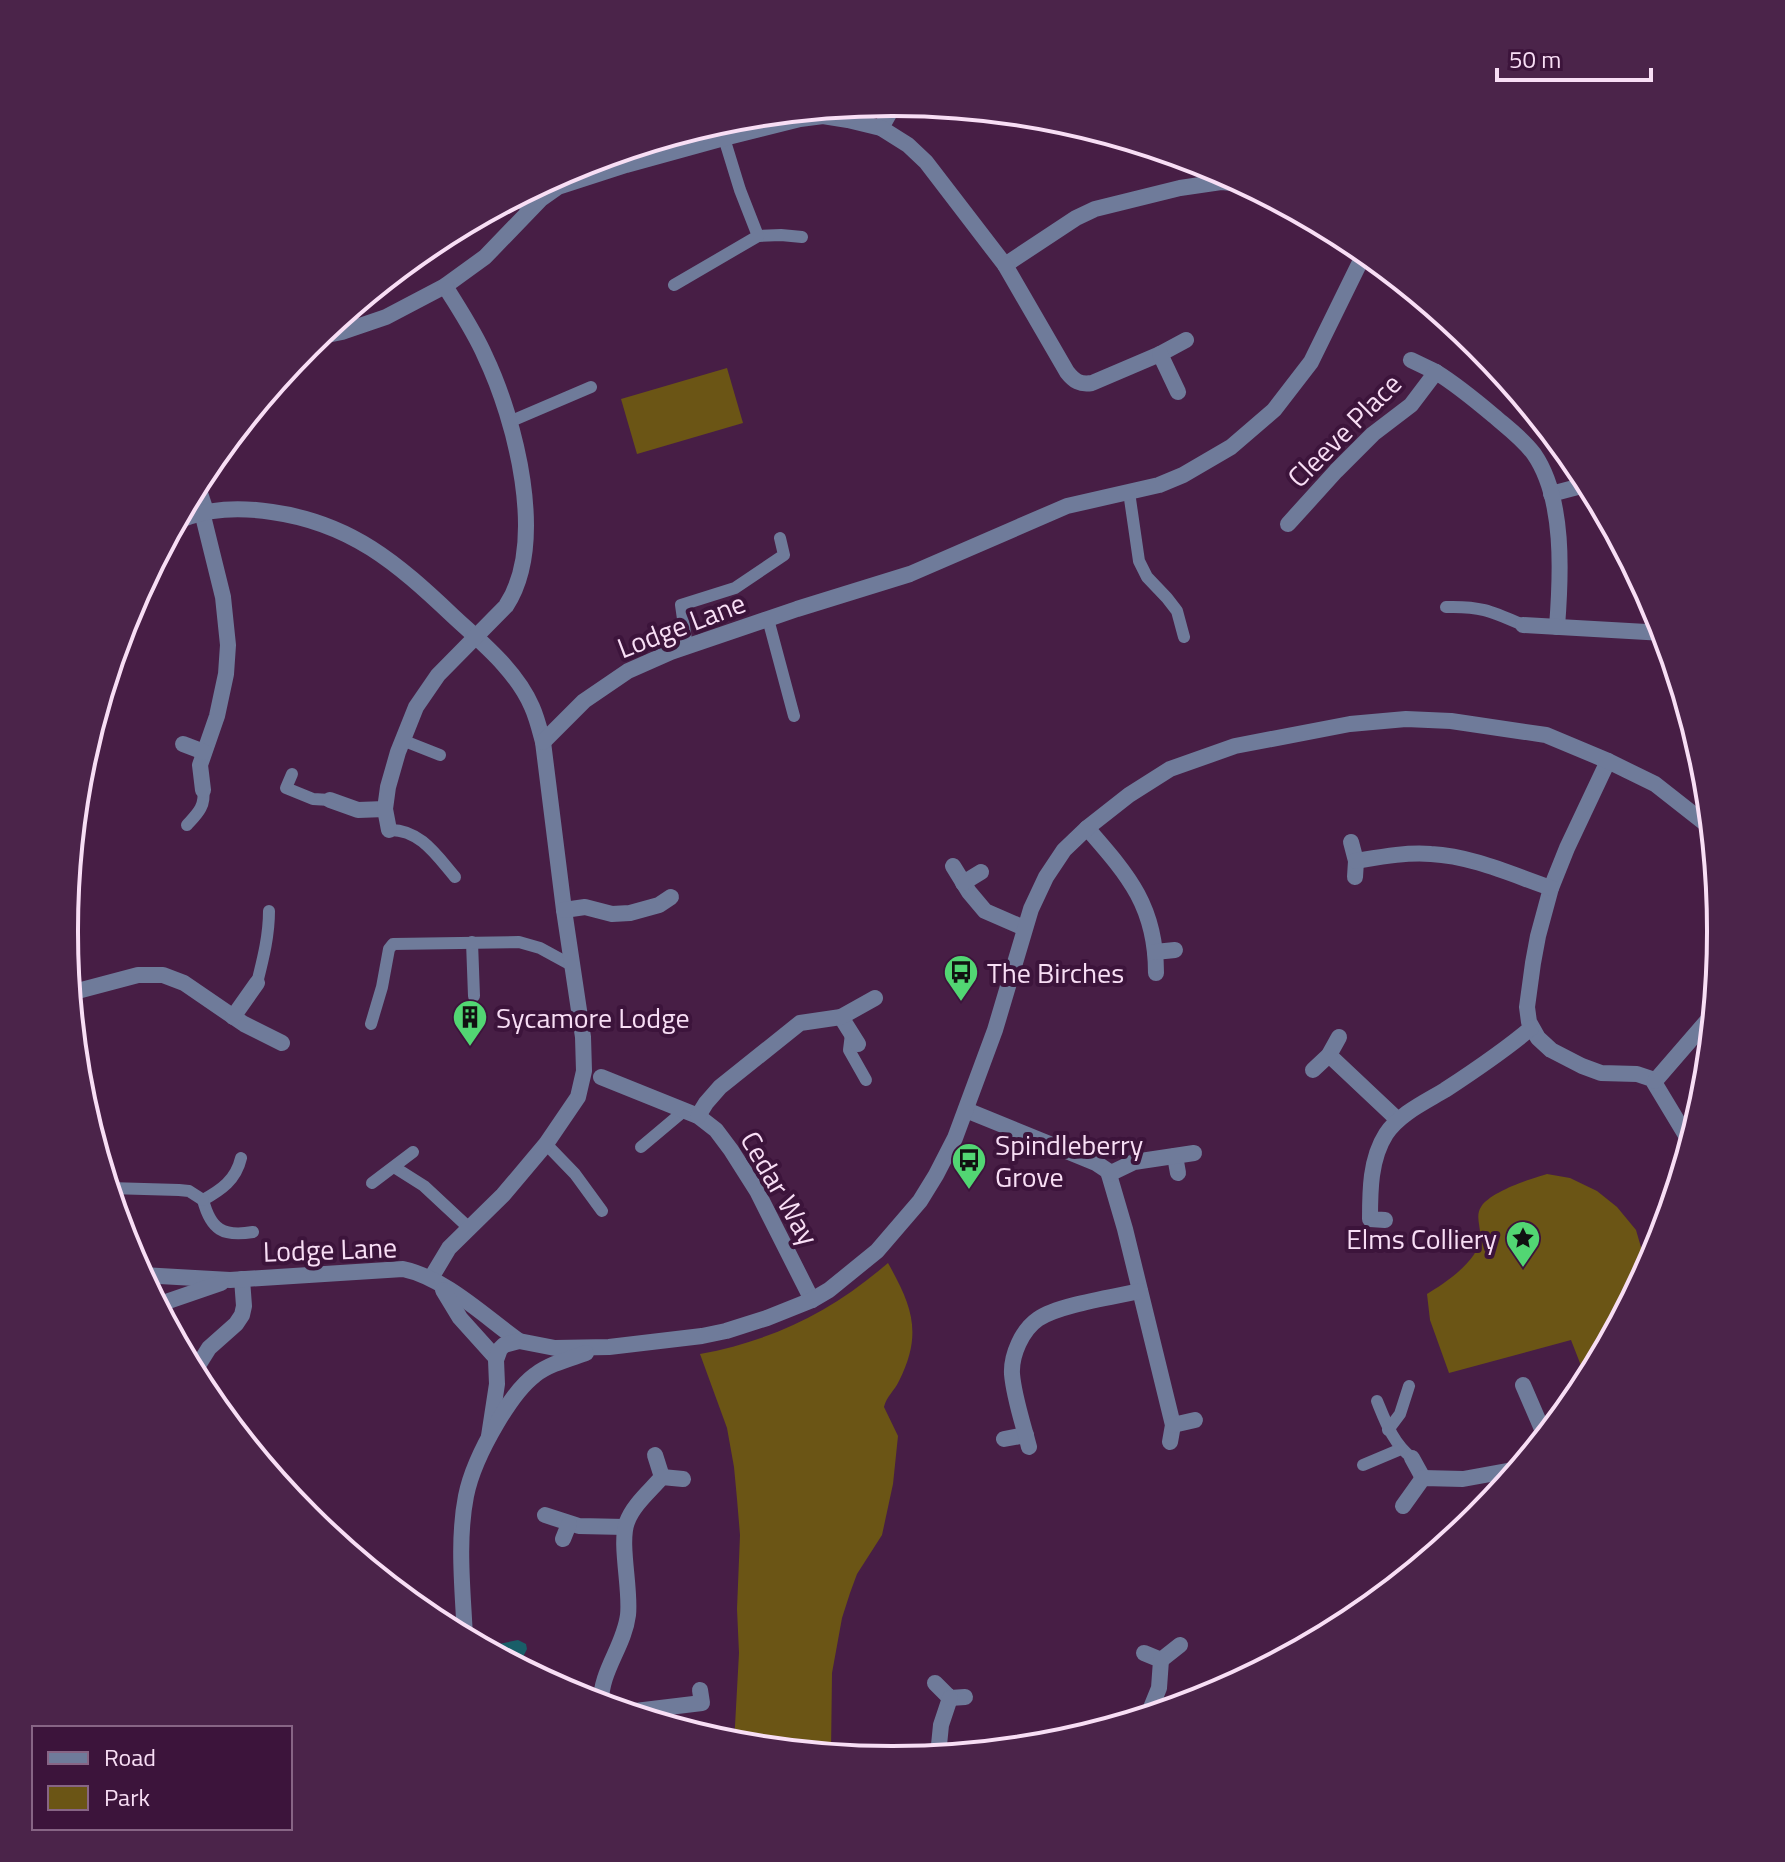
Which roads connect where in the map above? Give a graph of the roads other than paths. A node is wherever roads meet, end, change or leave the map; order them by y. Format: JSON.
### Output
{"nodes":[{"id":1,"x":888,"y":116,"type":"edge"},
{"id":2,"x":837,"y":118,"type":"edge"},
{"id":3,"x":780,"y":124,"type":"edge"},
{"id":4,"x":881,"y":128,"type":"junction"},
{"id":5,"x":724,"y":138,"type":"junction"},
{"id":6,"x":577,"y":181,"type":"edge"},
{"id":7,"x":1214,"y":183,"type":"edge"},
{"id":8,"x":550,"y":192,"type":"edge"},
{"id":9,"x":523,"y":205,"type":"edge"},
{"id":10,"x":531,"y":210,"type":"junction"},
{"id":11,"x":758,"y":236,"type":"junction"},
{"id":12,"x":802,"y":237,"type":"dead end"},
{"id":13,"x":1359,"y":264,"type":"edge"},
{"id":14,"x":1005,"y":265,"type":"junction"},
{"id":15,"x":674,"y":285,"type":"dead end"},
{"id":16,"x":445,"y":286,"type":"junction"},
{"id":17,"x":341,"y":332,"type":"edge"},
{"id":18,"x":1186,"y":340,"type":"dead end"},
{"id":19,"x":1160,"y":354,"type":"junction"},
{"id":20,"x":1411,"y":360,"type":"dead end"},
{"id":21,"x":1436,"y":372,"type":"junction"},
{"id":22,"x":591,"y":387,"type":"dead end"},
{"id":23,"x":1178,"y":392,"type":"dead end"},
{"id":24,"x":509,"y":422,"type":"junction"},
{"id":25,"x":1576,"y":487,"type":"edge"},
{"id":26,"x":1129,"y":492,"type":"junction"},
{"id":27,"x":1551,"y":494,"type":"junction"},
{"id":28,"x":202,"y":499,"type":"edge"},
{"id":29,"x":205,"y":512,"type":"junction"},
{"id":30,"x":192,"y":516,"type":"edge"},
{"id":31,"x":1288,"y":524,"type":"dead end"},
{"id":32,"x":780,"y":538,"type":"dead end"},
{"id":33,"x":1446,"y":607,"type":"dead end"},
{"id":34,"x":768,"y":619,"type":"junction"},
{"id":35,"x":1523,"y":625,"type":"joint"},
{"id":36,"x":1557,"y":627,"type":"junction"},
{"id":37,"x":1650,"y":632,"type":"edge"},
{"id":38,"x":476,"y":637,"type":"junction"},
{"id":39,"x":1184,"y":637,"type":"dead end"},
{"id":40,"x":687,"y":647,"type":"junction"},
{"id":41,"x":794,"y":716,"type":"dead end"},
{"id":42,"x":402,"y":740,"type":"junction"},
{"id":43,"x":543,"y":742,"type":"junction"},
{"id":44,"x":183,"y":744,"type":"dead end"},
{"id":45,"x":204,"y":752,"type":"junction"},
{"id":46,"x":440,"y":755,"type":"dead end"},
{"id":47,"x":1608,"y":761,"type":"junction"},
{"id":48,"x":292,"y":774,"type":"dead end"},
{"id":49,"x":203,"y":790,"type":"joint"},
{"id":50,"x":330,"y":800,"type":"joint"},
{"id":51,"x":385,"y":809,"type":"junction"},
{"id":52,"x":1699,"y":818,"type":"edge"},
{"id":53,"x":187,"y":825,"type":"dead end"},
{"id":54,"x":1087,"y":828,"type":"junction"},
{"id":55,"x":389,"y":830,"type":"joint"},
{"id":56,"x":1351,"y":842,"type":"dead end"},
{"id":57,"x":953,"y":866,"type":"dead end"},
{"id":58,"x":981,"y":872,"type":"dead end"},
{"id":59,"x":455,"y":877,"type":"dead end"},
{"id":60,"x":963,"y":883,"type":"junction"},
{"id":61,"x":1551,"y":888,"type":"junction"},
{"id":62,"x":671,"y":897,"type":"dead end"},
{"id":63,"x":564,"y":910,"type":"junction"},
{"id":64,"x":269,"y":911,"type":"dead end"},
{"id":65,"x":1024,"y":928,"type":"junction"},
{"id":66,"x":472,"y":942,"type":"junction"},
{"id":67,"x":1175,"y":950,"type":"dead end"},
{"id":68,"x":1155,"y":952,"type":"junction"},
{"id":69,"x":573,"y":966,"type":"junction"},
{"id":70,"x":1156,"y":973,"type":"dead end"},
{"id":71,"x":257,"y":983,"type":"joint"},
{"id":72,"x":81,"y":990,"type":"edge"},
{"id":73,"x":474,"y":996,"type":"dead end"},
{"id":74,"x":875,"y":998,"type":"dead end"},
{"id":75,"x":233,"y":1017,"type":"junction"},
{"id":76,"x":841,"y":1017,"type":"junction"},
{"id":77,"x":371,"y":1024,"type":"dead end"},
{"id":78,"x":1531,"y":1028,"type":"junction"},
{"id":79,"x":1701,"y":1028,"type":"edge"},
{"id":80,"x":1339,"y":1037,"type":"dead end"},
{"id":81,"x":854,"y":1039,"type":"joint"},
{"id":82,"x":282,"y":1043,"type":"dead end"},
{"id":83,"x":1329,"y":1055,"type":"junction"},
{"id":84,"x":1313,"y":1070,"type":"dead end"},
{"id":85,"x":601,"y":1077,"type":"dead end"},
{"id":86,"x":866,"y":1080,"type":"dead end"},
{"id":87,"x":1655,"y":1081,"type":"junction"},
{"id":88,"x":966,"y":1110,"type":"junction"},
{"id":89,"x":692,"y":1113,"type":"junction"},
{"id":90,"x":1398,"y":1120,"type":"junction"},
{"id":91,"x":1682,"y":1128,"type":"edge"},
{"id":92,"x":546,"y":1144,"type":"junction"},
{"id":93,"x":641,"y":1147,"type":"dead end"},
{"id":94,"x":413,"y":1152,"type":"dead end"},
{"id":95,"x":1194,"y":1153,"type":"dead end"},
{"id":96,"x":241,"y":1158,"type":"dead end"},
{"id":97,"x":394,"y":1167,"type":"junction"},
{"id":98,"x":1109,"y":1174,"type":"junction"},
{"id":99,"x":372,"y":1183,"type":"dead end"},
{"id":100,"x":120,"y":1188,"type":"edge"},
{"id":101,"x":203,"y":1200,"type":"junction"},
{"id":102,"x":602,"y":1211,"type":"dead end"},
{"id":103,"x":1385,"y":1220,"type":"dead end"},
{"id":104,"x":468,"y":1227,"type":"junction"},
{"id":105,"x":253,"y":1232,"type":"dead end"},
{"id":106,"x":155,"y":1276,"type":"edge"},
{"id":107,"x":236,"y":1279,"type":"junction"},
{"id":108,"x":436,"y":1282,"type":"junction"},
{"id":109,"x":1140,"y":1291,"type":"junction"},
{"id":110,"x":812,"y":1300,"type":"junction"},
{"id":111,"x":168,"y":1302,"type":"edge"},
{"id":112,"x":524,"y":1342,"type":"junction"},
{"id":113,"x":609,"y":1347,"type":"junction"},
{"id":114,"x":201,"y":1361,"type":"edge"},
{"id":115,"x":496,"y":1363,"type":"junction"},
{"id":116,"x":532,"y":1377,"type":"junction"},
{"id":117,"x":1523,"y":1385,"type":"dead end"},
{"id":118,"x":1409,"y":1386,"type":"dead end"},
{"id":119,"x":1377,"y":1401,"type":"dead end"},
{"id":120,"x":1195,"y":1420,"type":"dead end"},
{"id":121,"x":1540,"y":1425,"type":"edge"},
{"id":122,"x":1388,"y":1430,"type":"junction"},
{"id":123,"x":489,"y":1436,"type":"junction"},
{"id":124,"x":1004,"y":1439,"type":"dead end"},
{"id":125,"x":1406,"y":1454,"type":"junction"},
{"id":126,"x":655,"y":1455,"type":"dead end"},
{"id":127,"x":1363,"y":1465,"type":"dead end"},
{"id":128,"x":1501,"y":1472,"type":"edge"},
{"id":129,"x":662,"y":1477,"type":"junction"},
{"id":130,"x":1423,"y":1478,"type":"junction"},
{"id":131,"x":683,"y":1479,"type":"dead end"},
{"id":132,"x":1403,"y":1506,"type":"dead end"},
{"id":133,"x":545,"y":1515,"type":"dead end"},
{"id":134,"x":625,"y":1527,"type":"junction"},
{"id":135,"x":464,"y":1623,"type":"edge"},
{"id":136,"x":1180,"y":1645,"type":"dead end"},
{"id":137,"x":1144,"y":1653,"type":"dead end"},
{"id":138,"x":1161,"y":1660,"type":"junction"},
{"id":139,"x":935,"y":1683,"type":"dead end"},
{"id":140,"x":700,"y":1690,"type":"dead end"},
{"id":141,"x":602,"y":1691,"type":"edge"},
{"id":142,"x":1153,"y":1702,"type":"edge"},
{"id":143,"x":653,"y":1709,"type":"edge"},
{"id":144,"x":939,"y":1744,"type":"edge"}],
"edges":[{"from":1,"to":4,"type":"street"},
{"from":2,"to":4,"type":"street"},
{"from":3,"to":5,"type":"street"},
{"from":4,"to":14,"type":"street"},
{"from":5,"to":6,"type":"street"},
{"from":5,"to":11,"type":"lane"},
{"from":7,"to":14,"type":"street"},
{"from":8,"to":10,"type":"street"},
{"from":9,"to":10,"type":"lane"},
{"from":10,"to":16,"type":"street"},
{"from":11,"to":12,"type":"lane"},
{"from":11,"to":15,"type":"lane"},
{"from":13,"to":26,"type":"street","name":"Lodge Lane"},
{"from":14,"to":19,"type":"street"},
{"from":16,"to":17,"type":"street"},
{"from":16,"to":24,"type":"street"},
{"from":18,"to":19,"type":"street"},
{"from":19,"to":23,"type":"street"},
{"from":20,"to":21,"type":"street","name":"Cleeve Place"},
{"from":21,"to":27,"type":"street","name":"Cleeve Place"},
{"from":21,"to":31,"type":"street","name":"Cleeve Place"},
{"from":22,"to":24,"type":"lane"},
{"from":24,"to":38,"type":"street"},
{"from":25,"to":27,"type":"street"},
{"from":26,"to":34,"type":"street","name":"Lodge Lane"},
{"from":26,"to":39,"type":"lane"},
{"from":27,"to":36,"type":"street","name":"Cleeve Place"},
{"from":28,"to":29,"type":"lane"},
{"from":29,"to":30,"type":"street"},
{"from":29,"to":38,"type":"street"},
{"from":29,"to":45,"type":"street"},
{"from":32,"to":40,"type":"lane"},
{"from":33,"to":35,"type":"lane"},
{"from":34,"to":40,"type":"street","name":"Lodge Lane"},
{"from":34,"to":41,"type":"lane"},
{"from":35,"to":36,"type":"street"},
{"from":36,"to":37,"type":"street"},
{"from":38,"to":42,"type":"street"},
{"from":38,"to":43,"type":"street"},
{"from":40,"to":43,"type":"street","name":"Lodge Lane"},
{"from":42,"to":46,"type":"lane"},
{"from":42,"to":51,"type":"street"},
{"from":43,"to":63,"type":"street","name":"Lodge Lane"},
{"from":44,"to":45,"type":"street"},
{"from":45,"to":49,"type":"street"},
{"from":47,"to":52,"type":"street"},
{"from":47,"to":54,"type":"street"},
{"from":47,"to":61,"type":"street"},
{"from":48,"to":50,"type":"lane"},
{"from":49,"to":53,"type":"lane"},
{"from":50,"to":51,"type":"street"},
{"from":51,"to":55,"type":"street"},
{"from":54,"to":65,"type":"street"},
{"from":54,"to":68,"type":"street"},
{"from":55,"to":59,"type":"lane"},
{"from":56,"to":61,"type":"street"},
{"from":57,"to":60,"type":"street"},
{"from":58,"to":60,"type":"street"},
{"from":60,"to":65,"type":"street"},
{"from":61,"to":78,"type":"street"},
{"from":62,"to":63,"type":"street"},
{"from":63,"to":69,"type":"street","name":"Lodge Lane"},
{"from":64,"to":71,"type":"lane"},
{"from":65,"to":88,"type":"street"},
{"from":66,"to":69,"type":"lane"},
{"from":66,"to":73,"type":"lane"},
{"from":66,"to":77,"type":"lane"},
{"from":67,"to":68,"type":"street"},
{"from":68,"to":70,"type":"street"},
{"from":69,"to":92,"type":"street","name":"Lodge Lane"},
{"from":71,"to":75,"type":"street"},
{"from":72,"to":75,"type":"street"},
{"from":74,"to":76,"type":"street"},
{"from":75,"to":82,"type":"street"},
{"from":76,"to":81,"type":"street"},
{"from":76,"to":89,"type":"street"},
{"from":78,"to":87,"type":"street"},
{"from":78,"to":90,"type":"street"},
{"from":79,"to":87,"type":"street"},
{"from":80,"to":83,"type":"street"},
{"from":81,"to":86,"type":"lane"},
{"from":83,"to":84,"type":"street"},
{"from":83,"to":90,"type":"street"},
{"from":85,"to":89,"type":"street","name":"Cedar Way"},
{"from":87,"to":91,"type":"street"},
{"from":88,"to":98,"type":"street"},
{"from":88,"to":110,"type":"street"},
{"from":89,"to":93,"type":"lane"},
{"from":89,"to":110,"type":"street","name":"Cedar Way"},
{"from":90,"to":103,"type":"street"},
{"from":92,"to":102,"type":"lane"},
{"from":92,"to":104,"type":"street","name":"Lodge Lane"},
{"from":94,"to":97,"type":"lane"},
{"from":95,"to":98,"type":"street"},
{"from":96,"to":101,"type":"lane"},
{"from":97,"to":99,"type":"lane"},
{"from":97,"to":104,"type":"lane"},
{"from":98,"to":109,"type":"street"},
{"from":100,"to":101,"type":"lane"},
{"from":101,"to":105,"type":"lane"},
{"from":104,"to":108,"type":"street","name":"Lodge Lane"},
{"from":106,"to":107,"type":"street","name":"Lodge Lane"},
{"from":107,"to":108,"type":"street","name":"Lodge Lane"},
{"from":107,"to":111,"type":"street","name":"Lodge Lane"},
{"from":107,"to":114,"type":"street"},
{"from":108,"to":112,"type":"street"},
{"from":108,"to":115,"type":"street"},
{"from":109,"to":120,"type":"street"},
{"from":109,"to":124,"type":"street"},
{"from":110,"to":113,"type":"street"},
{"from":112,"to":113,"type":"street"},
{"from":112,"to":115,"type":"street"},
{"from":112,"to":116,"type":"street"},
{"from":113,"to":116,"type":"street"},
{"from":115,"to":116,"type":"street"},
{"from":115,"to":123,"type":"street"},
{"from":116,"to":123,"type":"street"},
{"from":117,"to":121,"type":"street"},
{"from":118,"to":122,"type":"lane"},
{"from":119,"to":122,"type":"lane"},
{"from":122,"to":125,"type":"lane"},
{"from":123,"to":135,"type":"street"},
{"from":125,"to":127,"type":"lane"},
{"from":125,"to":130,"type":"street"},
{"from":126,"to":129,"type":"street"},
{"from":128,"to":130,"type":"street"},
{"from":129,"to":131,"type":"street"},
{"from":129,"to":134,"type":"street"},
{"from":130,"to":132,"type":"street"},
{"from":133,"to":134,"type":"street"},
{"from":134,"to":141,"type":"street"},
{"from":136,"to":138,"type":"street"},
{"from":137,"to":138,"type":"street"},
{"from":138,"to":142,"type":"street"},
{"from":139,"to":144,"type":"street"},
{"from":140,"to":143,"type":"street"}]}
